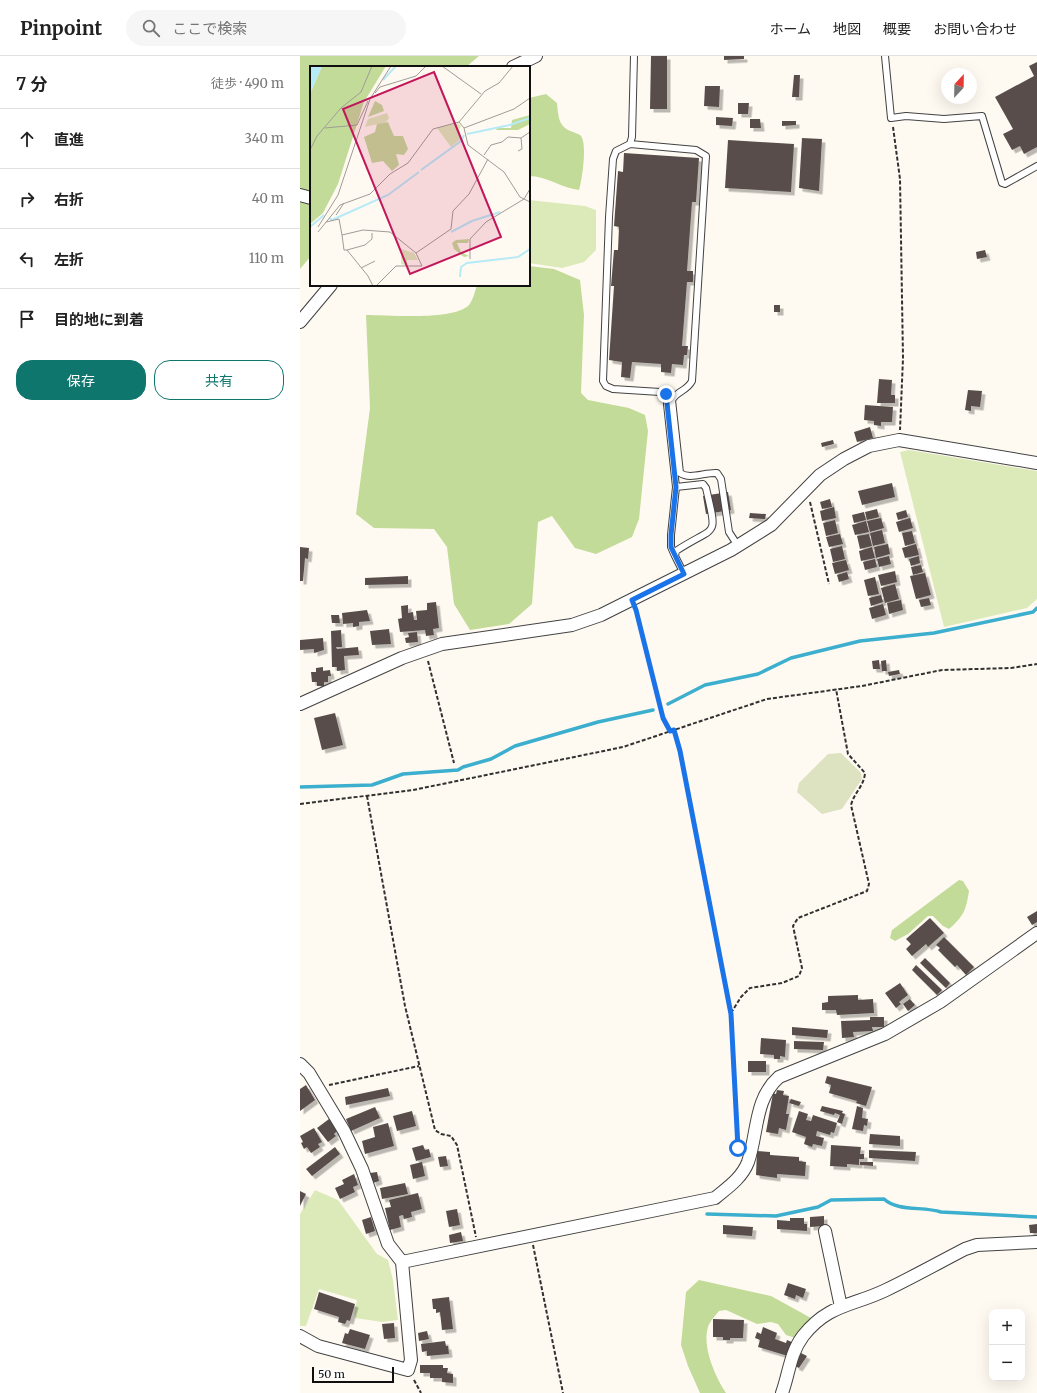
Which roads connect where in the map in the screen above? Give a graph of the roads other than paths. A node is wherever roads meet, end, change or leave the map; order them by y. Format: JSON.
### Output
{"nodes":[{"id":1,"x":528,"y":56,"type":"edge"},
{"id":2,"x":536,"y":56,"type":"edge"},
{"id":3,"x":634,"y":56,"type":"edge"},
{"id":4,"x":885,"y":56,"type":"edge"},
{"id":5,"x":516,"y":66,"type":"edge"},
{"id":6,"x":630,"y":144,"type":"junction"},
{"id":7,"x":1037,"y":166,"type":"edge"},
{"id":8,"x":300,"y":195,"type":"edge"},
{"id":9,"x":310,"y":198,"type":"edge"},
{"id":10,"x":331,"y":286,"type":"edge"},
{"id":11,"x":300,"y":322,"type":"edge"},
{"id":12,"x":1037,"y":463,"type":"edge"},
{"id":13,"x":676,"y":487,"type":"junction"},
{"id":14,"x":738,"y":546,"type":"junction"},
{"id":15,"x":675,"y":556,"type":"junction"},
{"id":16,"x":684,"y":574,"type":"junction"},
{"id":17,"x":300,"y":704,"type":"edge"},
{"id":18,"x":1037,"y":933,"type":"edge"},
{"id":19,"x":300,"y":1064,"type":"edge"},
{"id":20,"x":826,"y":1231,"type":"dead end"},
{"id":21,"x":1037,"y":1242,"type":"edge"},
{"id":22,"x":402,"y":1262,"type":"junction"},
{"id":23,"x":841,"y":1307,"type":"junction"},
{"id":24,"x":300,"y":1336,"type":"edge"},
{"id":25,"x":782,"y":1393,"type":"edge"}],
"edges":[{"from":1,"to":5,"type":"street"},
{"from":2,"to":5,"type":"street"},
{"from":3,"to":6,"type":"lane"},
{"from":4,"to":7,"type":"lane"},
{"from":6,"to":13,"type":"lane"},
{"from":6,"to":14,"type":"lane"},
{"from":8,"to":9,"type":"street"},
{"from":10,"to":11,"type":"street"},
{"from":12,"to":14,"type":"street"},
{"from":13,"to":15,"type":"lane"},
{"from":13,"to":15,"type":"lane"},
{"from":14,"to":16,"type":"street"},
{"from":15,"to":16,"type":"lane"},
{"from":16,"to":17,"type":"street"},
{"from":18,"to":22,"type":"street"},
{"from":19,"to":22,"type":"street"},
{"from":20,"to":23,"type":"street"},
{"from":21,"to":23,"type":"street"},
{"from":22,"to":24,"type":"street"},
{"from":23,"to":25,"type":"street"}]}
